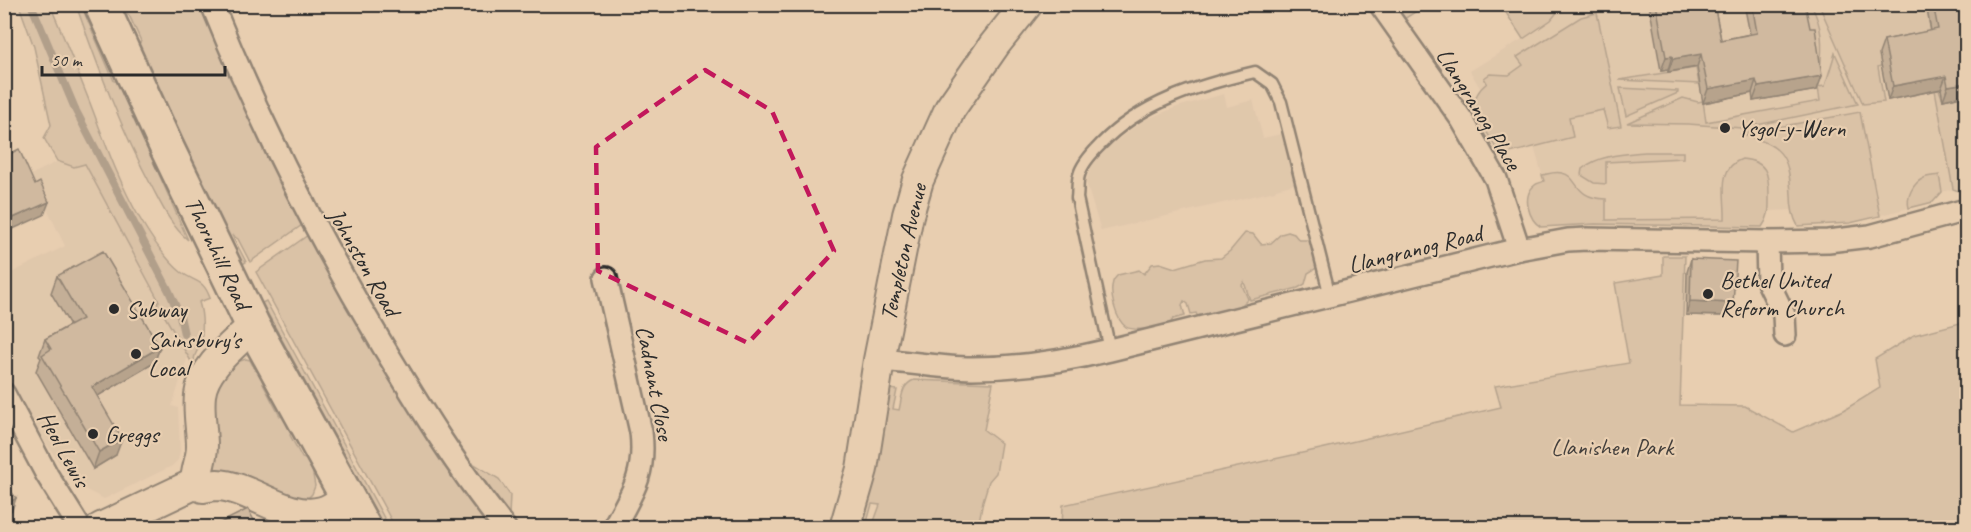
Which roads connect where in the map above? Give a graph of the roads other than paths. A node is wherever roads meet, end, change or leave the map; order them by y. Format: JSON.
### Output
{"nodes":[{"id":1,"x":101,"y":4,"type":"edge"},
{"id":2,"x":212,"y":4,"type":"edge"},
{"id":3,"x":1028,"y":4,"type":"edge"},
{"id":4,"x":1380,"y":4,"type":"edge"},
{"id":5,"x":1966,"y":210,"type":"edge"},
{"id":6,"x":1767,"y":242,"type":"junction"},
{"id":7,"x":1519,"y":249,"type":"junction"},
{"id":8,"x":606,"y":278,"type":"dead end"},
{"id":9,"x":1330,"y":296,"type":"junction"},
{"id":10,"x":253,"y":326,"type":"junction"},
{"id":11,"x":1785,"y":335,"type":"dead end"},
{"id":12,"x":1110,"y":350,"type":"junction"},
{"id":13,"x":879,"y":360,"type":"junction"},
{"id":14,"x":4,"y":394,"type":"edge"},
{"id":15,"x":196,"y":483,"type":"junction"},
{"id":16,"x":347,"y":498,"type":"junction"},
{"id":17,"x":80,"y":528,"type":"edge"},
{"id":18,"x":101,"y":528,"type":"edge"},
{"id":19,"x":364,"y":528,"type":"edge"},
{"id":20,"x":505,"y":528,"type":"edge"},
{"id":21,"x":613,"y":528,"type":"edge"},
{"id":22,"x":845,"y":528,"type":"edge"}],
"edges":[{"from":1,"to":10,"type":"main road","name":"Thornhill Road"},
{"from":2,"to":20,"type":"street","name":"Johnston Road"},
{"from":3,"to":13,"type":"street","name":"Templeton Avenue"},
{"from":4,"to":7,"type":"street","name":"Llangranog Place"},
{"from":5,"to":6,"type":"street","name":"Llangranog Road"},
{"from":6,"to":7,"type":"street","name":"Llangranog Road"},
{"from":6,"to":11,"type":"street"},
{"from":7,"to":9,"type":"street","name":"Llangranog Road"},
{"from":8,"to":21,"type":"street","name":"Cadnant Close"},
{"from":9,"to":12,"type":"street","name":"Llangranog Road"},
{"from":9,"to":12,"type":"lane"},
{"from":10,"to":15,"type":"street"},
{"from":10,"to":16,"type":"main road","name":"Thornhill Road"},
{"from":12,"to":13,"type":"street","name":"Llangranog Road"},
{"from":13,"to":22,"type":"street","name":"Templeton Avenue"},
{"from":14,"to":17,"type":"street","name":"Heol Lewis"},
{"from":15,"to":16,"type":"street"},
{"from":15,"to":18,"type":"street"},
{"from":16,"to":19,"type":"main road","name":"Thornhill Road"}]}
